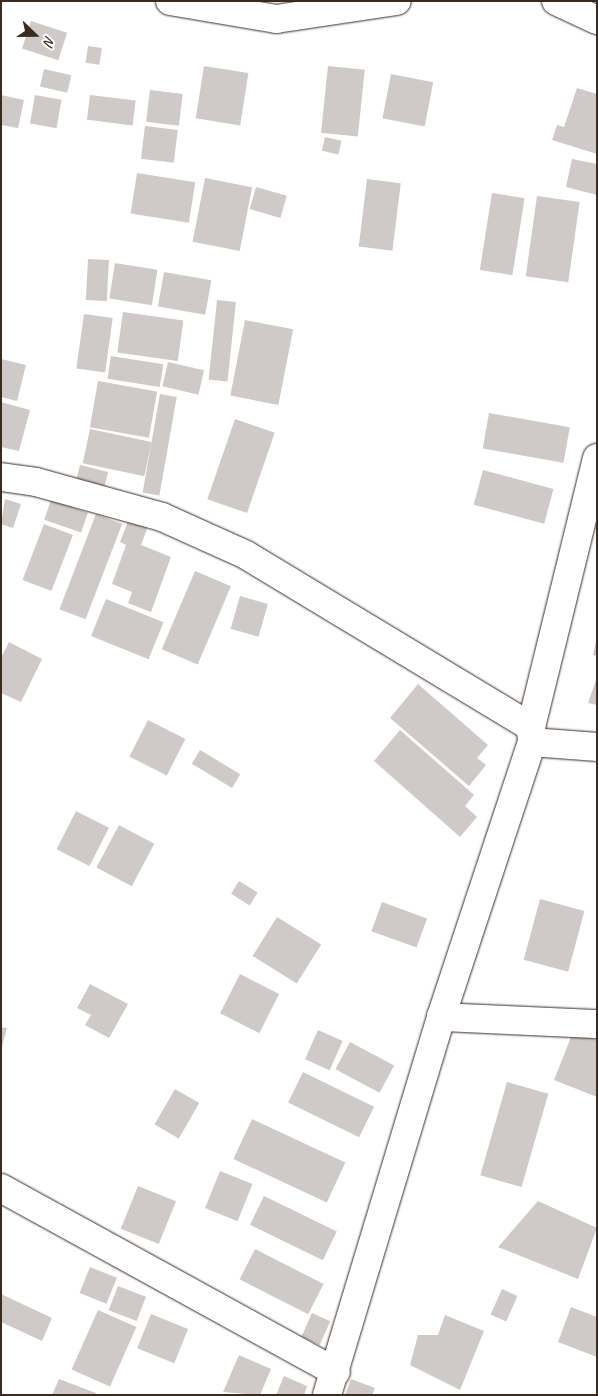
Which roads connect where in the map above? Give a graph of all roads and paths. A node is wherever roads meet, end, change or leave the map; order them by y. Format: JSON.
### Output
{"nodes":[{"id":1,"x":170,"y":1,"type":"edge"},
{"id":2,"x":397,"y":1,"type":"edge"},
{"id":3,"x":556,"y":1,"type":"edge"},
{"id":4,"x":597,"y":20,"type":"edge"},
{"id":5,"x":597,"y":458,"type":"edge"},
{"id":6,"x":1,"y":477,"type":"edge"},
{"id":7,"x":531,"y":734,"type":"junction"},
{"id":8,"x":597,"y":747,"type":"edge"},
{"id":9,"x":441,"y":1018,"type":"junction"},
{"id":10,"x":597,"y":1024,"type":"edge"},
{"id":11,"x":1,"y":1188,"type":"edge"},
{"id":12,"x":332,"y":1383,"type":"edge"}],
"edges":[{"from":1,"to":2,"type":"street"},
{"from":3,"to":4,"type":"street"},
{"from":5,"to":7,"type":"street"},
{"from":6,"to":7,"type":"street"},
{"from":7,"to":8,"type":"street"},
{"from":7,"to":9,"type":"street"},
{"from":9,"to":10,"type":"street"},
{"from":9,"to":12,"type":"street"},
{"from":11,"to":12,"type":"street"}]}
